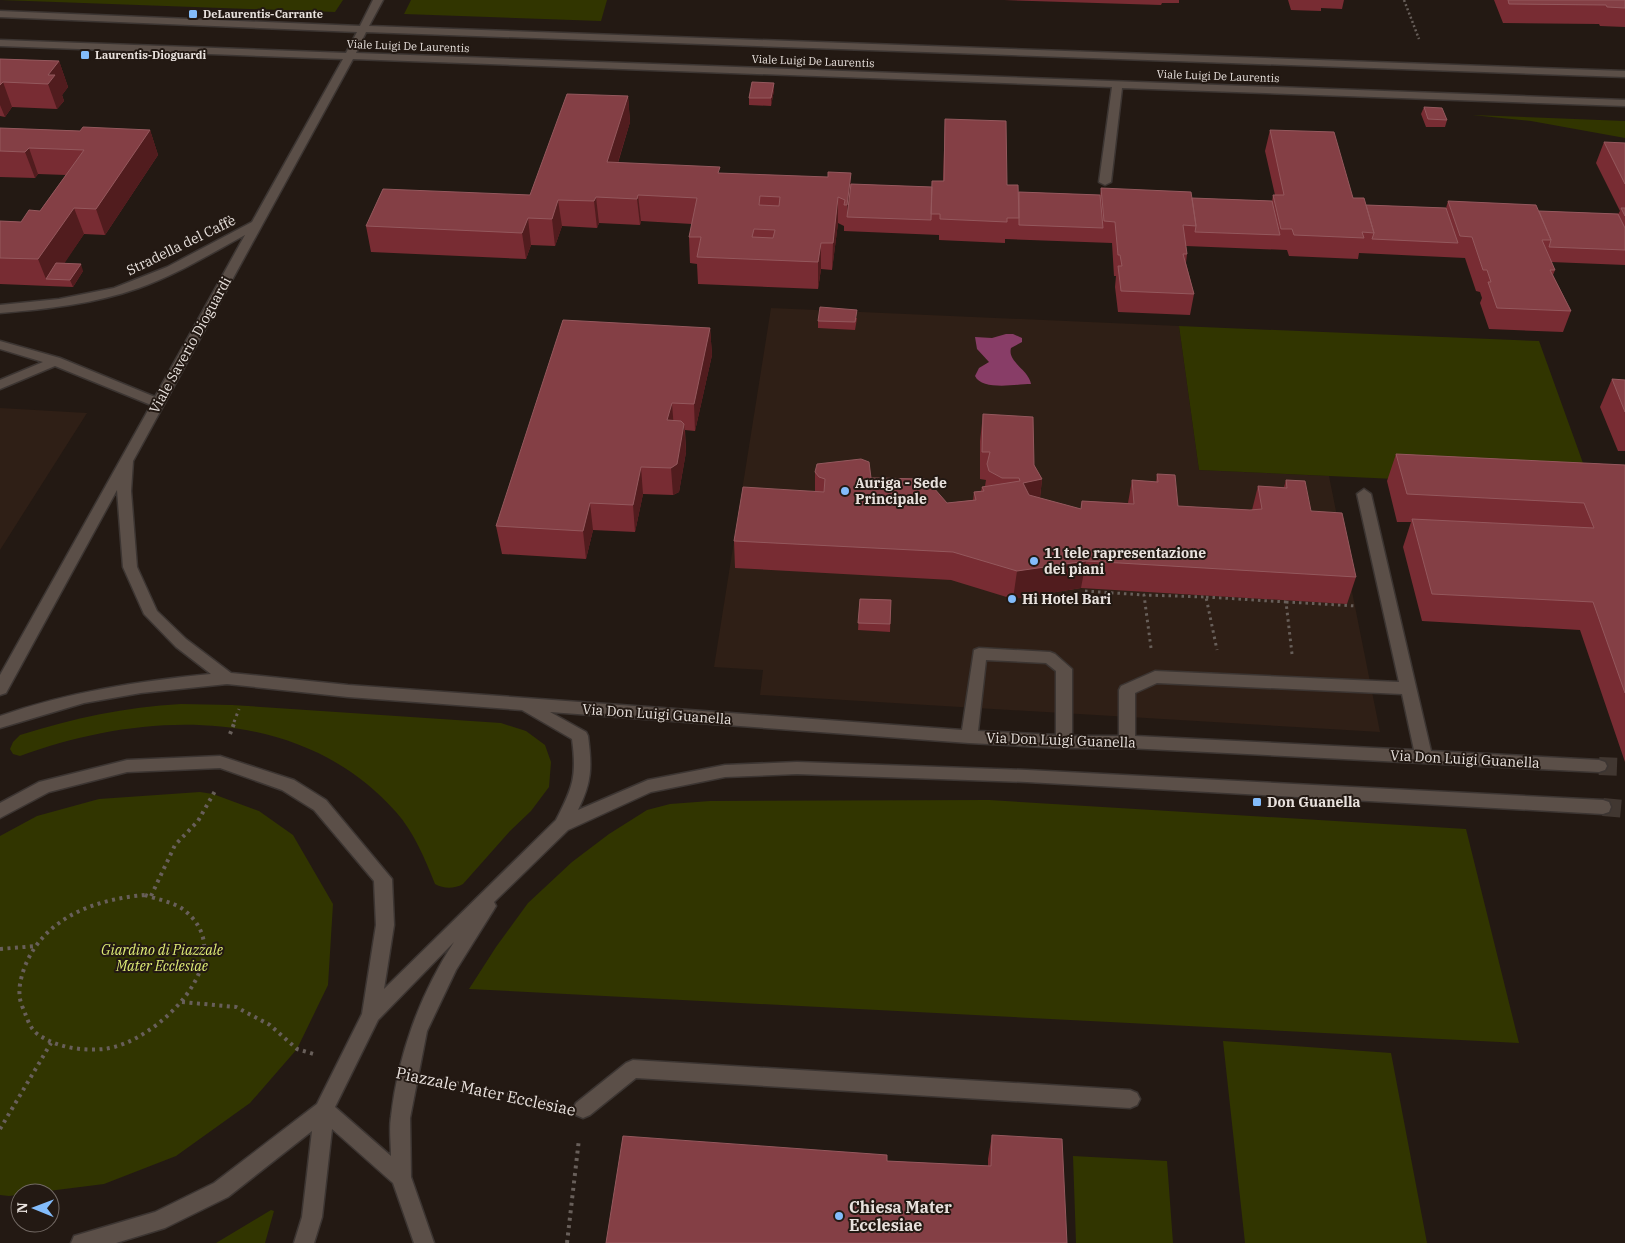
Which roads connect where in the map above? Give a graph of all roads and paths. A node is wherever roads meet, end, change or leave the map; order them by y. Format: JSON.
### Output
{"nodes":[{"id":1,"x":378,"y":0,"type":"edge"},
{"id":2,"x":1404,"y":0,"type":"edge"},
{"id":3,"x":0,"y":14,"type":"edge"},
{"id":4,"x":363,"y":30,"type":"junction"},
{"id":5,"x":0,"y":42,"type":"edge"},
{"id":6,"x":1420,"y":43,"type":"dead end"},
{"id":7,"x":349,"y":57,"type":"junction"},
{"id":8,"x":1625,"y":74,"type":"edge"},
{"id":9,"x":1117,"y":85,"type":"junction"},
{"id":10,"x":1625,"y":103,"type":"edge"},
{"id":11,"x":1105,"y":182,"type":"dead end"},
{"id":12,"x":256,"y":225,"type":"junction"},
{"id":13,"x":0,"y":309,"type":"edge"},
{"id":14,"x":0,"y":345,"type":"edge"},
{"id":15,"x":55,"y":361,"type":"junction"},
{"id":16,"x":0,"y":385,"type":"edge"},
{"id":17,"x":158,"y":403,"type":"junction"},
{"id":18,"x":126,"y":460,"type":"junction"},
{"id":19,"x":1364,"y":494,"type":"dead end"},
{"id":20,"x":1085,"y":591,"type":"edge"},
{"id":21,"x":1144,"y":595,"type":"junction"},
{"id":22,"x":1206,"y":597,"type":"junction"},
{"id":23,"x":1286,"y":602,"type":"junction"},
{"id":24,"x":1389,"y":608,"type":"junction"},
{"id":25,"x":1155,"y":677,"type":"junction"},
{"id":26,"x":227,"y":678,"type":"junction"},
{"id":27,"x":1223,"y":680,"type":"junction"},
{"id":28,"x":248,"y":682,"type":"junction"},
{"id":29,"x":1296,"y":684,"type":"junction"},
{"id":30,"x":1407,"y":688,"type":"junction"},
{"id":31,"x":0,"y":689,"type":"edge"},
{"id":32,"x":524,"y":704,"type":"junction"},
{"id":33,"x":0,"y":722,"type":"edge"},
{"id":34,"x":969,"y":737,"type":"junction"},
{"id":35,"x":1064,"y":742,"type":"junction"},
{"id":36,"x":1127,"y":742,"type":"junction"},
{"id":37,"x":1424,"y":758,"type":"junction"},
{"id":38,"x":220,"y":762,"type":"junction"},
{"id":39,"x":1599,"y":766,"type":"tunnel mouth"},
{"id":40,"x":1602,"y":807,"type":"tunnel mouth"},
{"id":41,"x":0,"y":811,"type":"edge"},
{"id":42,"x":562,"y":826,"type":"junction"},
{"id":43,"x":504,"y":880,"type":"junction"},
{"id":44,"x":151,"y":896,"type":"junction"},
{"id":45,"x":36,"y":946,"type":"junction"},
{"id":46,"x":0,"y":950,"type":"edge"},
{"id":47,"x":182,"y":1002,"type":"junction"},
{"id":48,"x":371,"y":1014,"type":"junction"},
{"id":49,"x":51,"y":1043,"type":"junction"},
{"id":50,"x":348,"y":1061,"type":"junction"},
{"id":51,"x":408,"y":1074,"type":"junction"},
{"id":52,"x":1130,"y":1099,"type":"dead end"},
{"id":53,"x":582,"y":1109,"type":"junction"},
{"id":54,"x":324,"y":1110,"type":"junction"},
{"id":55,"x":0,"y":1129,"type":"edge"},
{"id":56,"x":401,"y":1177,"type":"junction"},
{"id":57,"x":81,"y":1243,"type":"edge"},
{"id":58,"x":304,"y":1243,"type":"edge"},
{"id":59,"x":424,"y":1243,"type":"edge"},
{"id":60,"x":567,"y":1243,"type":"edge"}],
"edges":[{"from":1,"to":4,"type":"street","name":"Viale Saverio Dioguardi"},
{"from":2,"to":6,"type":"path"},
{"from":3,"to":4,"type":"street","name":"Viale Luigi De Laurentis"},
{"from":4,"to":7,"type":"street","name":"Viale Saverio Dioguardi"},
{"from":4,"to":8,"type":"street","name":"Viale Luigi De Laurentis"},
{"from":5,"to":7,"type":"street","name":"Viale Luigi De Laurentis"},
{"from":7,"to":9,"type":"street","name":"Viale Luigi De Laurentis"},
{"from":7,"to":12,"type":"street","name":"Viale Saverio Dioguardi"},
{"from":9,"to":10,"type":"street","name":"Viale Luigi De Laurentis"},
{"from":9,"to":11,"type":"street"},
{"from":12,"to":13,"type":"street","name":"Stradella del Caffè"},
{"from":12,"to":17,"type":"street","name":"Viale Saverio Dioguardi"},
{"from":14,"to":15,"type":"street"},
{"from":15,"to":16,"type":"street"},
{"from":15,"to":17,"type":"street"},
{"from":17,"to":18,"type":"street","name":"Viale Saverio Dioguardi"},
{"from":18,"to":26,"type":"street","name":"Via Don Luigi Guanella"},
{"from":18,"to":31,"type":"street","name":"Viale Saverio Dioguardi"},
{"from":19,"to":24,"type":"street"},
{"from":20,"to":21,"type":"path"},
{"from":21,"to":22,"type":"path"},
{"from":21,"to":25,"type":"path"},
{"from":22,"to":23,"type":"path"},
{"from":22,"to":27,"type":"path"},
{"from":23,"to":24,"type":"path"},
{"from":23,"to":29,"type":"path"},
{"from":24,"to":30,"type":"street"},
{"from":25,"to":27,"type":"street"},
{"from":25,"to":36,"type":"street"},
{"from":26,"to":28,"type":"street","name":"Via Don Luigi Guanella"},
{"from":26,"to":33,"type":"street","name":"Via Don Luigi Guanella"},
{"from":27,"to":29,"type":"street"},
{"from":28,"to":32,"type":"street","name":"Via Don Luigi Guanella"},
{"from":28,"to":38,"type":"path"},
{"from":29,"to":30,"type":"street"},
{"from":30,"to":37,"type":"street"},
{"from":32,"to":34,"type":"street","name":"Via Don Luigi Guanella"},
{"from":32,"to":42,"type":"street","name":"Via Don Luigi Guanella"},
{"from":34,"to":35,"type":"street","name":"Via Don Luigi Guanella"},
{"from":34,"to":35,"type":"street"},
{"from":35,"to":36,"type":"street","name":"Via Don Luigi Guanella"},
{"from":36,"to":37,"type":"street","name":"Via Don Luigi Guanella"},
{"from":37,"to":39,"type":"street","name":"Via Don Luigi Guanella"},
{"from":38,"to":41,"type":"street"},
{"from":38,"to":44,"type":"path"},
{"from":38,"to":48,"type":"street"},
{"from":40,"to":42,"type":"street","name":"Via Don Luigi Guanella"},
{"from":42,"to":43,"type":"street","name":"Via Don Luigi Guanella"},
{"from":43,"to":48,"type":"street","name":"Via Don Luigi Guanella"},
{"from":43,"to":51,"type":"street"},
{"from":44,"to":45,"type":"path"},
{"from":44,"to":47,"type":"path"},
{"from":45,"to":46,"type":"path"},
{"from":45,"to":49,"type":"path"},
{"from":47,"to":49,"type":"path"},
{"from":47,"to":50,"type":"path"},
{"from":48,"to":50,"type":"street"},
{"from":49,"to":55,"type":"path"},
{"from":50,"to":54,"type":"street"},
{"from":51,"to":53,"type":"path","name":"Piazzale Mater Ecclesiae"},
{"from":51,"to":56,"type":"street"},
{"from":52,"to":53,"type":"street"},
{"from":53,"to":60,"type":"path","name":"Piazzale Mater Ecclesiae"},
{"from":54,"to":56,"type":"street"},
{"from":54,"to":57,"type":"street"},
{"from":54,"to":58,"type":"street"},
{"from":56,"to":59,"type":"street"}]}
